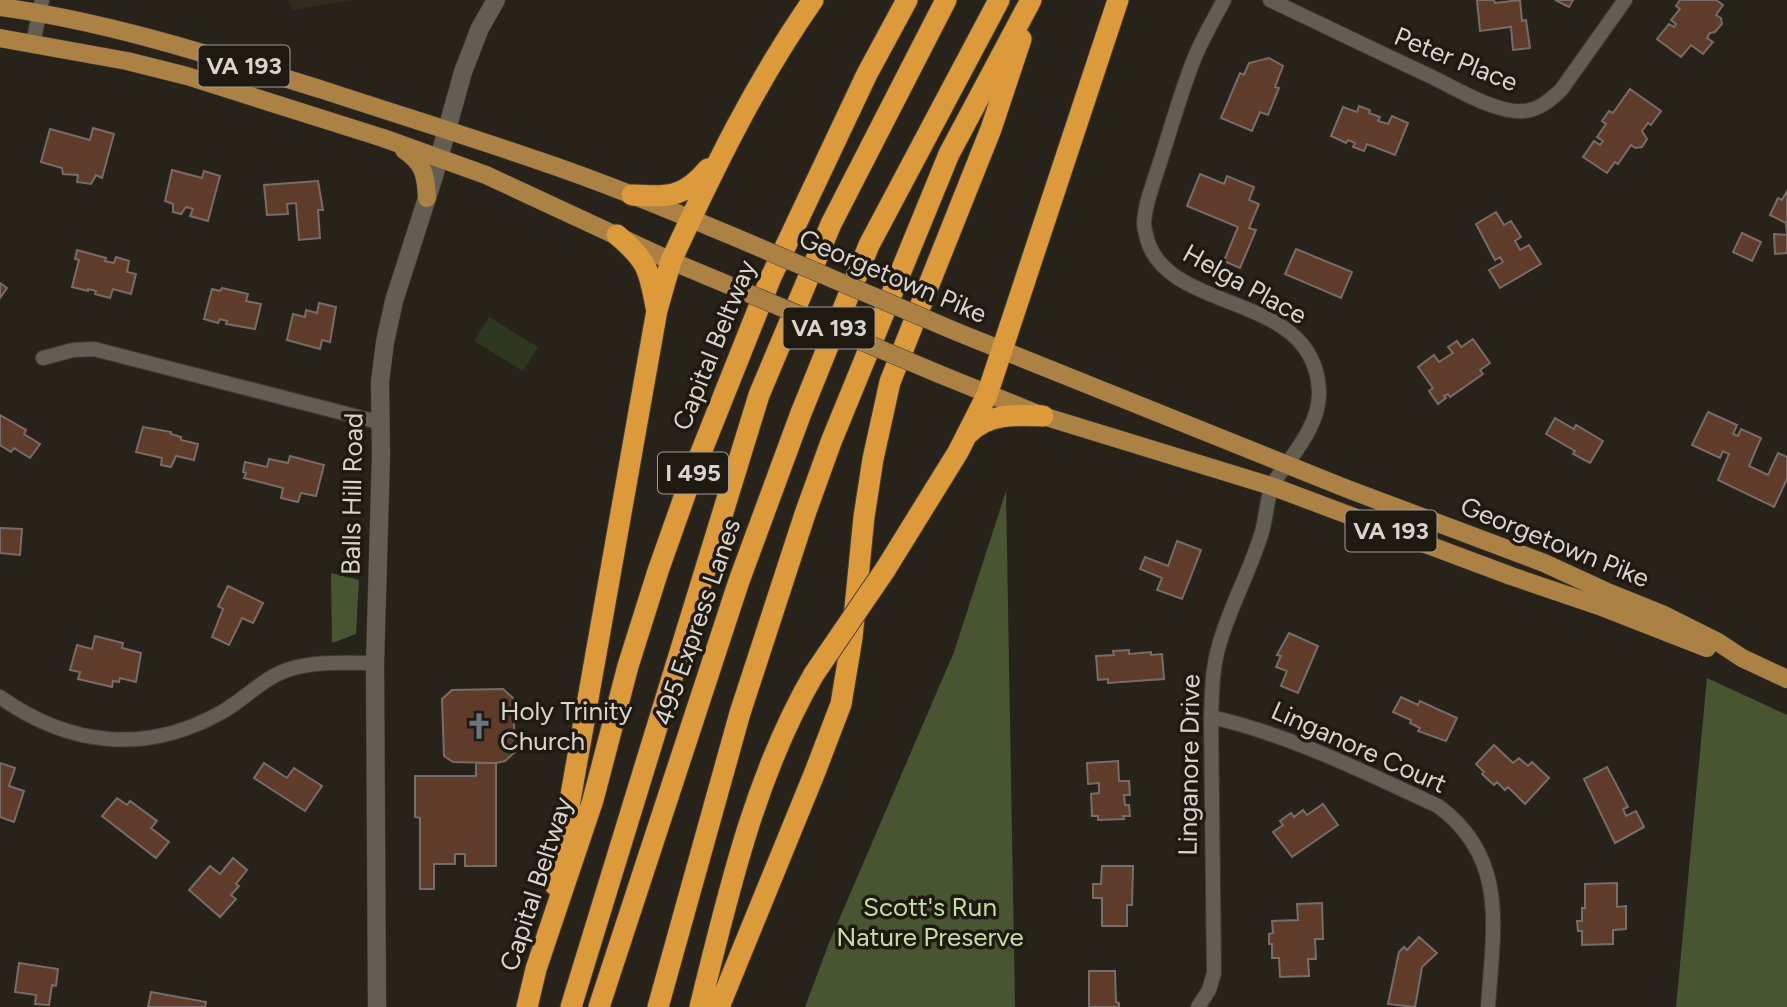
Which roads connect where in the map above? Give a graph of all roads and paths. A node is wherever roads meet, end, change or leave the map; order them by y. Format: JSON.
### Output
{"nodes":[{"id":1,"x":496,"y":0,"type":"edge"},
{"id":2,"x":813,"y":0,"type":"edge"},
{"id":3,"x":907,"y":0,"type":"edge"},
{"id":4,"x":946,"y":0,"type":"edge"},
{"id":5,"x":999,"y":0,"type":"edge"},
{"id":6,"x":1032,"y":0,"type":"edge"},
{"id":7,"x":1118,"y":0,"type":"edge"},
{"id":8,"x":1224,"y":0,"type":"edge"},
{"id":9,"x":1270,"y":0,"type":"edge"},
{"id":10,"x":1625,"y":0,"type":"edge"},
{"id":11,"x":40,"y":6,"type":"edge"},
{"id":12,"x":0,"y":7,"type":"edge"},
{"id":13,"x":0,"y":37,"type":"edge"},
{"id":14,"x":33,"y":43,"type":"junction"},
{"id":15,"x":446,"y":130,"type":"junction"},
{"id":16,"x":383,"y":138,"type":"junction"},
{"id":17,"x":439,"y":157,"type":"junction"},
{"id":18,"x":719,"y":157,"type":"junction"},
{"id":19,"x":632,"y":195,"type":"junction"},
{"id":20,"x":427,"y":198,"type":"junction"},
{"id":21,"x":690,"y":219,"type":"junction"},
{"id":22,"x":617,"y":235,"type":"junction"},
{"id":23,"x":671,"y":261,"type":"junction"},
{"id":24,"x":656,"y":310,"type":"junction"},
{"id":25,"x":1001,"y":350,"type":"junction"},
{"id":26,"x":43,"y":358,"type":"dead end"},
{"id":27,"x":986,"y":395,"type":"junction"},
{"id":28,"x":1043,"y":416,"type":"junction"},
{"id":29,"x":379,"y":422,"type":"junction"},
{"id":30,"x":965,"y":437,"type":"junction"},
{"id":31,"x":1286,"y":465,"type":"junction"},
{"id":32,"x":1271,"y":486,"type":"junction"},
{"id":33,"x":1742,"y":658,"type":"junction"},
{"id":34,"x":375,"y":663,"type":"junction"},
{"id":35,"x":1787,"y":679,"type":"edge"},
{"id":36,"x":0,"y":697,"type":"edge"},
{"id":37,"x":1211,"y":717,"type":"junction"},
{"id":38,"x":536,"y":969,"type":"junction"},
{"id":39,"x":377,"y":1007,"type":"edge"},
{"id":40,"x":527,"y":1007,"type":"edge"},
{"id":41,"x":571,"y":1007,"type":"edge"},
{"id":42,"x":599,"y":1007,"type":"edge"},
{"id":43,"x":658,"y":1007,"type":"edge"},
{"id":44,"x":700,"y":1007,"type":"edge"},
{"id":45,"x":719,"y":1007,"type":"edge"},
{"id":46,"x":1198,"y":1007,"type":"edge"},
{"id":47,"x":1488,"y":1007,"type":"edge"}],
"edges":[{"from":1,"to":15,"type":"street","name":"Balls Hill Road"},
{"from":2,"to":18,"type":"highway"},
{"from":3,"to":38,"type":"highway","name":"Capital Beltway","number":"I 495"},
{"from":4,"to":41,"type":"highway","name":"495 Express Lanes"},
{"from":5,"to":42,"type":"highway","name":"495 Express Lanes"},
{"from":6,"to":43,"type":"highway"},
{"from":6,"to":45,"type":"highway"},
{"from":7,"to":25,"type":"highway"},
{"from":8,"to":31,"type":"street","name":"Helga Place"},
{"from":9,"to":10,"type":"street","name":"Peter Place"},
{"from":11,"to":12,"type":"main road","name":"Georgetown Pike","number":"VA 193"},
{"from":11,"to":14,"type":"street"},
{"from":11,"to":15,"type":"main road","name":"Georgetown Pike","number":"VA 193"},
{"from":13,"to":14,"type":"main road","name":"Georgetown Pike","number":"VA 193"},
{"from":14,"to":16,"type":"main road","name":"Georgetown Pike","number":"VA 193"},
{"from":15,"to":17,"type":"street","name":"Balls Hill Road"},
{"from":15,"to":19,"type":"main road","name":"Georgetown Pike","number":"VA 193"},
{"from":16,"to":17,"type":"main road","name":"Georgetown Pike","number":"VA 193"},
{"from":16,"to":20,"type":"main road"},
{"from":17,"to":20,"type":"street","name":"Balls Hill Road"},
{"from":17,"to":22,"type":"main road","name":"Georgetown Pike","number":"VA 193"},
{"from":18,"to":19,"type":"highway"},
{"from":18,"to":21,"type":"highway"},
{"from":19,"to":21,"type":"main road","name":"Georgetown Pike"},
{"from":20,"to":29,"type":"street","name":"Balls Hill Road"},
{"from":21,"to":23,"type":"highway"},
{"from":21,"to":25,"type":"main road","name":"Georgetown Pike","bridge":true},
{"from":22,"to":23,"type":"main road","name":"Georgetown Pike","number":"VA 193"},
{"from":22,"to":24,"type":"highway"},
{"from":23,"to":24,"type":"highway"},
{"from":23,"to":27,"type":"main road","name":"Georgetown Pike","number":"VA 193","bridge":true},
{"from":24,"to":38,"type":"highway"},
{"from":25,"to":27,"type":"highway"},
{"from":25,"to":31,"type":"main road","name":"Georgetown Pike"},
{"from":26,"to":29,"type":"street"},
{"from":27,"to":28,"type":"main road","name":"Georgetown Pike","number":"VA 193"},
{"from":27,"to":30,"type":"highway"},
{"from":28,"to":30,"type":"highway"},
{"from":28,"to":32,"type":"main road","name":"Georgetown Pike","number":"VA 193"},
{"from":29,"to":34,"type":"street","name":"Balls Hill Road"},
{"from":30,"to":44,"type":"highway","bridge":true},
{"from":31,"to":32,"type":"street","name":"Helga Place"},
{"from":31,"to":33,"type":"main road","name":"Georgetown Pike","number":"VA 193"},
{"from":32,"to":33,"type":"main road","name":"Georgetown Pike","number":"VA 193"},
{"from":32,"to":37,"type":"street","name":"Linganore Drive"},
{"from":33,"to":35,"type":"main road","name":"Georgetown Pike","number":"VA 193"},
{"from":34,"to":36,"type":"street"},
{"from":34,"to":39,"type":"street","name":"Balls Hill Road"},
{"from":37,"to":46,"type":"street","name":"Linganore Drive"},
{"from":37,"to":47,"type":"street","name":"Linganore Court"},
{"from":38,"to":40,"type":"highway","name":"Capital Beltway","number":"I 495"}]}
